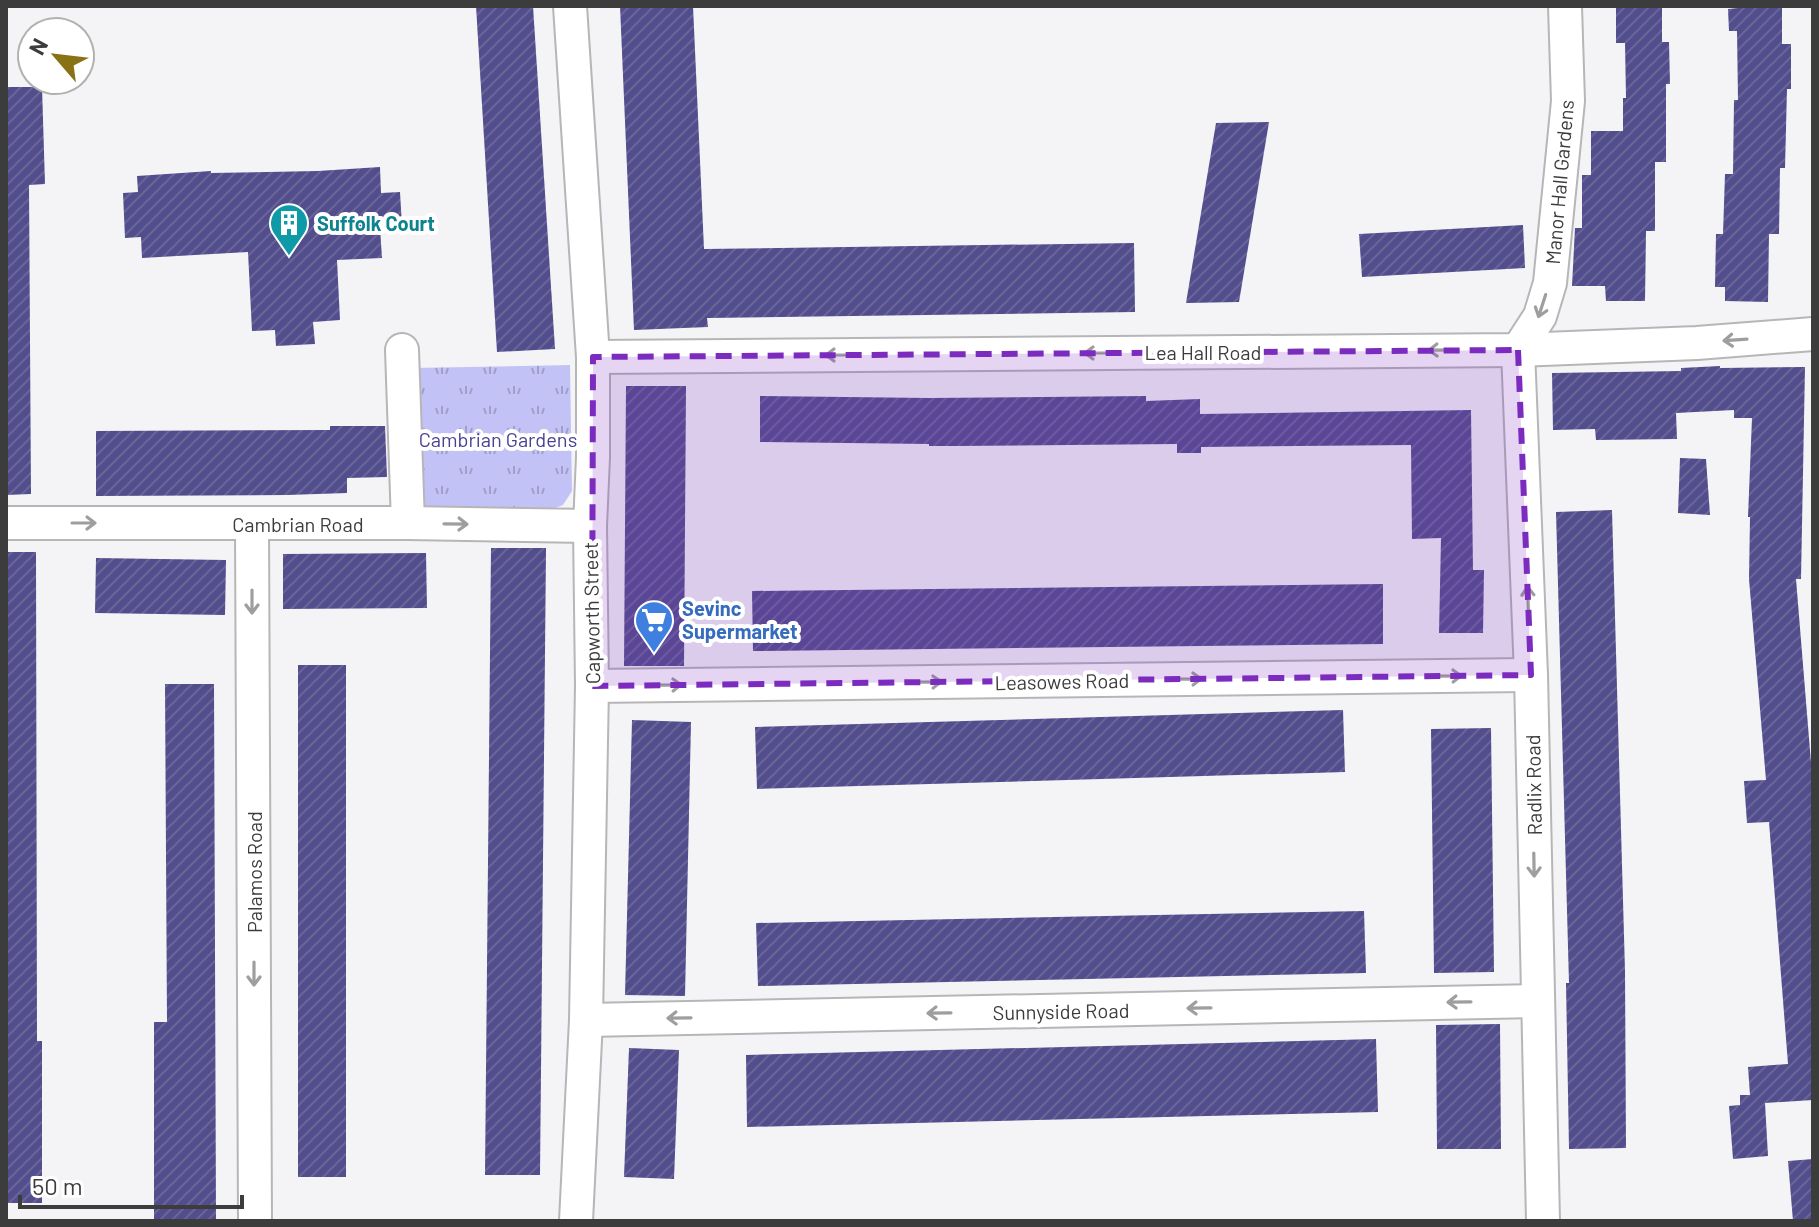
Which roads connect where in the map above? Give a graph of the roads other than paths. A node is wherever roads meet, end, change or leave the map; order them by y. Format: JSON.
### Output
{"nodes":[{"id":1,"x":570,"y":6,"type":"edge"},
{"id":2,"x":1565,"y":6,"type":"edge"},
{"id":3,"x":1813,"y":334,"type":"edge"},
{"id":4,"x":402,"y":350,"type":"dead end"},
{"id":5,"x":1518,"y":350,"type":"junction"},
{"id":6,"x":593,"y":357,"type":"junction"},
{"id":7,"x":6,"y":523,"type":"edge"},
{"id":8,"x":408,"y":523,"type":"junction"},
{"id":9,"x":252,"y":524,"type":"junction"},
{"id":10,"x":590,"y":526,"type":"junction"},
{"id":11,"x":1531,"y":675,"type":"junction"},
{"id":12,"x":592,"y":686,"type":"junction"},
{"id":13,"x":1537,"y":1001,"type":"junction"},
{"id":14,"x":586,"y":1020,"type":"junction"},
{"id":15,"x":255,"y":1221,"type":"edge"},
{"id":16,"x":576,"y":1221,"type":"edge"},
{"id":17,"x":1543,"y":1221,"type":"edge"}],
"edges":[{"from":1,"to":6,"type":"street","name":"Capworth Street"},
{"from":2,"to":5,"type":"street","name":"Manor Hall Gardens","one_way":true},
{"from":3,"to":5,"type":"street","name":"Lea Hall Road","one_way":true},
{"from":4,"to":8,"type":"street"},
{"from":5,"to":6,"type":"street","name":"Lea Hall Road","one_way":true},
{"from":11,"to":5,"type":"street","name":"Radlix Road","one_way":true},
{"from":6,"to":10,"type":"street","name":"Capworth Street"},
{"from":7,"to":9,"type":"street","name":"Cambrian Road","one_way":true},
{"from":8,"to":9,"type":"street","name":"Cambrian Road"},
{"from":8,"to":10,"type":"street","name":"Cambrian Road","one_way":true},
{"from":9,"to":15,"type":"street","name":"Palamos Road","one_way":true},
{"from":10,"to":12,"type":"street","name":"Capworth Street"},
{"from":12,"to":11,"type":"street","name":"Leasowes Road","one_way":true},
{"from":11,"to":13,"type":"street","name":"Radlix Road","one_way":true},
{"from":12,"to":14,"type":"street","name":"Capworth Street"},
{"from":13,"to":14,"type":"street","name":"Sunnyside Road","one_way":true},
{"from":13,"to":17,"type":"street","name":"Radlix Road"},
{"from":14,"to":16,"type":"street","name":"Capworth Street"}]}
